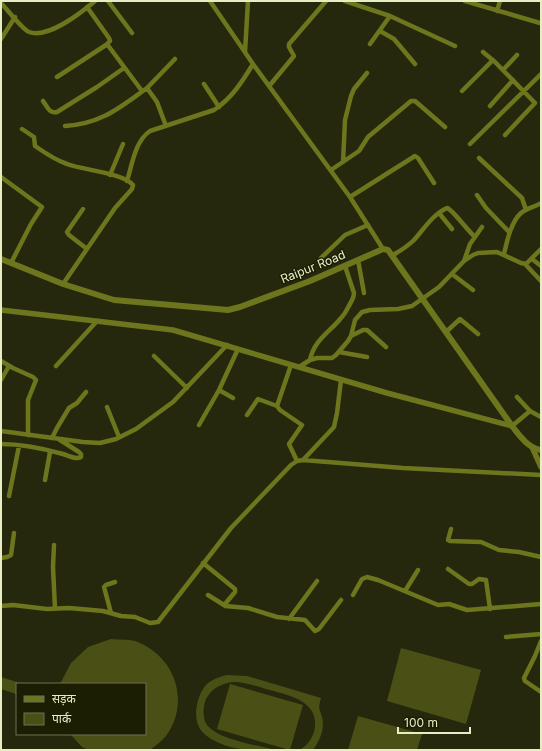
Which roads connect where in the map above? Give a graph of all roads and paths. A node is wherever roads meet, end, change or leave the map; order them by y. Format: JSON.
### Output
{"nodes":[{"id":1,"x":95,"y":1,"type":"edge"},
{"id":2,"x":108,"y":1,"type":"edge"},
{"id":3,"x":210,"y":1,"type":"edge"},
{"id":4,"x":248,"y":1,"type":"edge"},
{"id":5,"x":326,"y":1,"type":"edge"},
{"id":6,"x":345,"y":1,"type":"edge"},
{"id":7,"x":465,"y":1,"type":"edge"},
{"id":8,"x":500,"y":1,"type":"edge"},
{"id":9,"x":1,"y":2,"type":"edge"},
{"id":10,"x":87,"y":7,"type":"junction"},
{"id":11,"x":497,"y":11,"type":"junction"},
{"id":12,"x":390,"y":16,"type":"junction"},
{"id":13,"x":15,"y":18,"type":"junction"},
{"id":14,"x":540,"y":23,"type":"dead end"},
{"id":15,"x":380,"y":30,"type":"junction"},
{"id":16,"x":132,"y":33,"type":"dead end"},
{"id":17,"x":1,"y":39,"type":"edge"},
{"id":18,"x":107,"y":44,"type":"junction"},
{"id":19,"x":370,"y":44,"type":"dead end"},
{"id":20,"x":455,"y":46,"type":"dead end"},
{"id":21,"x":244,"y":52,"type":"junction"},
{"id":22,"x":483,"y":52,"type":"dead end"},
{"id":23,"x":517,"y":54,"type":"dead end"},
{"id":24,"x":175,"y":59,"type":"dead end"},
{"id":25,"x":493,"y":60,"type":"junction"},
{"id":26,"x":253,"y":64,"type":"junction"},
{"id":27,"x":415,"y":64,"type":"dead end"},
{"id":28,"x":124,"y":68,"type":"junction"},
{"id":29,"x":503,"y":70,"type":"junction"},
{"id":30,"x":367,"y":73,"type":"dead end"},
{"id":31,"x":541,"y":74,"type":"edge"},
{"id":32,"x":57,"y":77,"type":"dead end"},
{"id":33,"x":513,"y":80,"type":"junction"},
{"id":34,"x":204,"y":84,"type":"dead end"},
{"id":35,"x":270,"y":85,"type":"junction"},
{"id":36,"x":147,"y":88,"type":"junction"},
{"id":37,"x":142,"y":91,"type":"junction"},
{"id":38,"x":462,"y":91,"type":"dead end"},
{"id":39,"x":524,"y":92,"type":"junction"},
{"id":40,"x":43,"y":101,"type":"dead end"},
{"id":41,"x":490,"y":106,"type":"dead end"},
{"id":42,"x":219,"y":107,"type":"junction"},
{"id":43,"x":64,"y":126,"type":"dead end"},
{"id":44,"x":166,"y":126,"type":"junction"},
{"id":45,"x":445,"y":127,"type":"dead end"},
{"id":46,"x":22,"y":129,"type":"dead end"},
{"id":47,"x":505,"y":135,"type":"dead end"},
{"id":48,"x":123,"y":144,"type":"dead end"},
{"id":49,"x":470,"y":144,"type":"dead end"},
{"id":50,"x":479,"y":158,"type":"dead end"},
{"id":51,"x":343,"y":162,"type":"junction"},
{"id":52,"x":331,"y":170,"type":"junction"},
{"id":53,"x":110,"y":175,"type":"junction"},
{"id":54,"x":1,"y":177,"type":"edge"},
{"id":55,"x":127,"y":181,"type":"junction"},
{"id":56,"x":434,"y":183,"type":"dead end"},
{"id":57,"x":477,"y":195,"type":"dead end"},
{"id":58,"x":350,"y":197,"type":"junction"},
{"id":59,"x":541,"y":202,"type":"edge"},
{"id":60,"x":83,"y":209,"type":"dead end"},
{"id":61,"x":526,"y":210,"type":"junction"},
{"id":62,"x":439,"y":213,"type":"junction"},
{"id":63,"x":368,"y":225,"type":"junction"},
{"id":64,"x":482,"y":227,"type":"dead end"},
{"id":65,"x":452,"y":229,"type":"dead end"},
{"id":66,"x":509,"y":232,"type":"junction"},
{"id":67,"x":475,"y":237,"type":"junction"},
{"id":68,"x":87,"y":249,"type":"junction"},
{"id":69,"x":541,"y":249,"type":"edge"},
{"id":70,"x":383,"y":250,"type":"junction"},
{"id":71,"x":504,"y":254,"type":"junction"},
{"id":72,"x":393,"y":256,"type":"junction"},
{"id":73,"x":321,"y":258,"type":"dead end"},
{"id":74,"x":1,"y":259,"type":"edge"},
{"id":75,"x":532,"y":259,"type":"junction"},
{"id":76,"x":358,"y":260,"type":"junction"},
{"id":77,"x":464,"y":261,"type":"junction"},
{"id":78,"x":11,"y":263,"type":"junction"},
{"id":79,"x":525,"y":264,"type":"junction"},
{"id":80,"x":345,"y":266,"type":"junction"},
{"id":81,"x":541,"y":266,"type":"edge"},
{"id":82,"x":452,"y":274,"type":"junction"},
{"id":83,"x":541,"y":281,"type":"edge"},
{"id":84,"x":63,"y":284,"type":"junction"},
{"id":85,"x":473,"y":290,"type":"dead end"},
{"id":86,"x":364,"y":293,"type":"dead end"},
{"id":87,"x":423,"y":299,"type":"junction"},
{"id":88,"x":1,"y":310,"type":"edge"},
{"id":89,"x":97,"y":320,"type":"junction"},
{"id":90,"x":446,"y":332,"type":"junction"},
{"id":91,"x":478,"y":334,"type":"dead end"},
{"id":92,"x":351,"y":336,"type":"junction"},
{"id":93,"x":227,"y":345,"type":"junction"},
{"id":94,"x":386,"y":347,"type":"dead end"},
{"id":95,"x":238,"y":348,"type":"junction"},
{"id":96,"x":339,"y":352,"type":"junction"},
{"id":97,"x":154,"y":356,"type":"dead end"},
{"id":98,"x":367,"y":357,"type":"dead end"},
{"id":99,"x":310,"y":360,"type":"junction"},
{"id":100,"x":1,"y":361,"type":"edge"},
{"id":101,"x":291,"y":365,"type":"junction"},
{"id":102,"x":9,"y":366,"type":"junction"},
{"id":103,"x":56,"y":366,"type":"dead end"},
{"id":104,"x":299,"y":367,"type":"junction"},
{"id":105,"x":1,"y":380,"type":"edge"},
{"id":106,"x":341,"y":380,"type":"junction"},
{"id":107,"x":187,"y":388,"type":"junction"},
{"id":108,"x":218,"y":390,"type":"junction"},
{"id":109,"x":86,"y":392,"type":"dead end"},
{"id":110,"x":517,"y":397,"type":"dead end"},
{"id":111,"x":233,"y":398,"type":"dead end"},
{"id":112,"x":277,"y":406,"type":"junction"},
{"id":113,"x":107,"y":407,"type":"dead end"},
{"id":114,"x":530,"y":411,"type":"junction"},
{"id":115,"x":247,"y":415,"type":"dead end"},
{"id":116,"x":541,"y":417,"type":"edge"},
{"id":117,"x":199,"y":425,"type":"dead end"},
{"id":118,"x":512,"y":426,"type":"junction"},
{"id":119,"x":1,"y":431,"type":"edge"},
{"id":120,"x":28,"y":435,"type":"junction"},
{"id":121,"x":52,"y":438,"type":"junction"},
{"id":122,"x":119,"y":438,"type":"junction"},
{"id":123,"x":59,"y":439,"type":"junction"},
{"id":124,"x":1,"y":444,"type":"edge"},
{"id":125,"x":19,"y":446,"type":"junction"},
{"id":126,"x":532,"y":448,"type":"junction"},
{"id":127,"x":541,"y":450,"type":"edge"},
{"id":128,"x":50,"y":452,"type":"junction"},
{"id":129,"x":303,"y":460,"type":"junction"},
{"id":130,"x":297,"y":461,"type":"junction"},
{"id":131,"x":541,"y":467,"type":"edge"},
{"id":132,"x":541,"y":475,"type":"edge"},
{"id":133,"x":45,"y":480,"type":"dead end"},
{"id":134,"x":9,"y":496,"type":"dead end"},
{"id":135,"x":451,"y":528,"type":"dead end"},
{"id":136,"x":14,"y":533,"type":"dead end"},
{"id":137,"x":54,"y":545,"type":"dead end"},
{"id":138,"x":541,"y":556,"type":"edge"},
{"id":139,"x":1,"y":558,"type":"edge"},
{"id":140,"x":203,"y":563,"type":"junction"},
{"id":141,"x":448,"y":569,"type":"dead end"},
{"id":142,"x":418,"y":570,"type":"dead end"},
{"id":143,"x":317,"y":581,"type":"dead end"},
{"id":144,"x":115,"y":582,"type":"dead end"},
{"id":145,"x":405,"y":591,"type":"junction"},
{"id":146,"x":208,"y":595,"type":"dead end"},
{"id":147,"x":353,"y":595,"type":"dead end"},
{"id":148,"x":341,"y":600,"type":"dead end"},
{"id":149,"x":541,"y":604,"type":"edge"},
{"id":150,"x":224,"y":605,"type":"junction"},
{"id":151,"x":1,"y":606,"type":"edge"},
{"id":152,"x":490,"y":608,"type":"junction"},
{"id":153,"x":55,"y":609,"type":"junction"},
{"id":154,"x":111,"y":613,"type":"junction"},
{"id":155,"x":289,"y":619,"type":"junction"},
{"id":156,"x":541,"y":634,"type":"edge"},
{"id":157,"x":506,"y":637,"type":"dead end"},
{"id":158,"x":541,"y":641,"type":"edge"},
{"id":159,"x":541,"y":692,"type":"edge"}],
"edges":[{"from":1,"to":10,"type":"street"},
{"from":2,"to":16,"type":"street"},
{"from":3,"to":21,"type":"street"},
{"from":4,"to":21,"type":"street"},
{"from":5,"to":35,"type":"street"},
{"from":6,"to":12,"type":"street"},
{"from":7,"to":11,"type":"street"},
{"from":8,"to":11,"type":"street"},
{"from":9,"to":13,"type":"street"},
{"from":10,"to":13,"type":"street"},
{"from":10,"to":18,"type":"street"},
{"from":11,"to":14,"type":"street"},
{"from":12,"to":15,"type":"street"},
{"from":12,"to":20,"type":"street"},
{"from":13,"to":17,"type":"street"},
{"from":15,"to":19,"type":"street"},
{"from":15,"to":27,"type":"street"},
{"from":18,"to":28,"type":"street"},
{"from":18,"to":32,"type":"street"},
{"from":21,"to":26,"type":"street"},
{"from":22,"to":25,"type":"street"},
{"from":23,"to":29,"type":"street"},
{"from":24,"to":36,"type":"street"},
{"from":25,"to":29,"type":"street"},
{"from":25,"to":38,"type":"street"},
{"from":26,"to":35,"type":"street"},
{"from":26,"to":42,"type":"street"},
{"from":28,"to":37,"type":"street"},
{"from":28,"to":40,"type":"street"},
{"from":29,"to":33,"type":"street"},
{"from":30,"to":51,"type":"street"},
{"from":31,"to":39,"type":"street"},
{"from":33,"to":39,"type":"street"},
{"from":33,"to":41,"type":"street"},
{"from":34,"to":42,"type":"street"},
{"from":35,"to":52,"type":"street"},
{"from":36,"to":37,"type":"street"},
{"from":36,"to":44,"type":"street"},
{"from":37,"to":43,"type":"street"},
{"from":39,"to":47,"type":"street"},
{"from":39,"to":49,"type":"street"},
{"from":42,"to":44,"type":"street"},
{"from":44,"to":55,"type":"street"},
{"from":45,"to":51,"type":"street"},
{"from":46,"to":53,"type":"street"},
{"from":48,"to":53,"type":"street"},
{"from":50,"to":61,"type":"street"},
{"from":51,"to":52,"type":"street"},
{"from":52,"to":58,"type":"street"},
{"from":53,"to":55,"type":"street"},
{"from":54,"to":78,"type":"street"},
{"from":55,"to":68,"type":"street"},
{"from":56,"to":58,"type":"street"},
{"from":57,"to":66,"type":"street"},
{"from":58,"to":63,"type":"street"},
{"from":59,"to":61,"type":"street"},
{"from":60,"to":68,"type":"street"},
{"from":61,"to":66,"type":"street"},
{"from":62,"to":65,"type":"street"},
{"from":62,"to":67,"type":"street"},
{"from":62,"to":72,"type":"street"},
{"from":63,"to":70,"type":"street"},
{"from":63,"to":73,"type":"street"},
{"from":64,"to":67,"type":"street"},
{"from":66,"to":71,"type":"street"},
{"from":67,"to":77,"type":"street"},
{"from":68,"to":84,"type":"street"},
{"from":69,"to":75,"type":"street"},
{"from":70,"to":72,"type":"main road"},
{"from":70,"to":76,"type":"main road","name":"Raipur Road"},
{"from":71,"to":77,"type":"street"},
{"from":71,"to":79,"type":"street"},
{"from":72,"to":87,"type":"main road"},
{"from":74,"to":78,"type":"main road","name":"Raipur Road"},
{"from":75,"to":79,"type":"street"},
{"from":75,"to":81,"type":"street"},
{"from":76,"to":80,"type":"main road","name":"Raipur Road"},
{"from":76,"to":86,"type":"street"},
{"from":77,"to":82,"type":"street"},
{"from":78,"to":84,"type":"main road","name":"Raipur Road"},
{"from":79,"to":83,"type":"street"},
{"from":80,"to":84,"type":"main road","name":"Raipur Road"},
{"from":80,"to":99,"type":"street"},
{"from":82,"to":85,"type":"street"},
{"from":82,"to":87,"type":"street"},
{"from":87,"to":90,"type":"main road"},
{"from":87,"to":92,"type":"street"},
{"from":88,"to":89,"type":"street"},
{"from":89,"to":93,"type":"street"},
{"from":89,"to":103,"type":"street"},
{"from":90,"to":91,"type":"street"},
{"from":90,"to":118,"type":"main road"},
{"from":92,"to":94,"type":"street"},
{"from":92,"to":96,"type":"street"},
{"from":93,"to":95,"type":"street"},
{"from":93,"to":107,"type":"street"},
{"from":95,"to":101,"type":"street"},
{"from":95,"to":108,"type":"street"},
{"from":96,"to":98,"type":"street"},
{"from":96,"to":99,"type":"street"},
{"from":97,"to":107,"type":"street"},
{"from":99,"to":104,"type":"street"},
{"from":100,"to":102,"type":"street"},
{"from":101,"to":104,"type":"street"},
{"from":101,"to":112,"type":"street"},
{"from":102,"to":105,"type":"street"},
{"from":102,"to":120,"type":"street"},
{"from":104,"to":106,"type":"street"},
{"from":106,"to":118,"type":"street"},
{"from":106,"to":129,"type":"street"},
{"from":107,"to":122,"type":"street"},
{"from":108,"to":111,"type":"street"},
{"from":108,"to":117,"type":"street"},
{"from":109,"to":121,"type":"street"},
{"from":110,"to":114,"type":"street"},
{"from":112,"to":115,"type":"street"},
{"from":112,"to":130,"type":"street"},
{"from":113,"to":122,"type":"street"},
{"from":114,"to":116,"type":"street"},
{"from":114,"to":118,"type":"street"},
{"from":118,"to":126,"type":"main road"},
{"from":119,"to":120,"type":"street"},
{"from":120,"to":121,"type":"street"},
{"from":121,"to":123,"type":"street"},
{"from":122,"to":123,"type":"street"},
{"from":123,"to":128,"type":"street"},
{"from":124,"to":125,"type":"street"},
{"from":125,"to":128,"type":"street"},
{"from":125,"to":134,"type":"street"},
{"from":126,"to":127,"type":"main road"},
{"from":126,"to":131,"type":"street"},
{"from":128,"to":133,"type":"street"},
{"from":129,"to":130,"type":"street"},
{"from":129,"to":132,"type":"street"},
{"from":130,"to":140,"type":"street"},
{"from":135,"to":138,"type":"street"},
{"from":136,"to":139,"type":"street"},
{"from":137,"to":153,"type":"street"},
{"from":140,"to":150,"type":"street"},
{"from":140,"to":154,"type":"street"},
{"from":141,"to":152,"type":"street"},
{"from":142,"to":145,"type":"street"},
{"from":143,"to":155,"type":"street"},
{"from":144,"to":154,"type":"street"},
{"from":145,"to":147,"type":"street"},
{"from":145,"to":152,"type":"street"},
{"from":146,"to":150,"type":"street"},
{"from":148,"to":155,"type":"street"},
{"from":149,"to":152,"type":"street"},
{"from":150,"to":155,"type":"street"},
{"from":151,"to":153,"type":"street"},
{"from":153,"to":154,"type":"street"},
{"from":156,"to":157,"type":"street"},
{"from":158,"to":159,"type":"street"}]}
